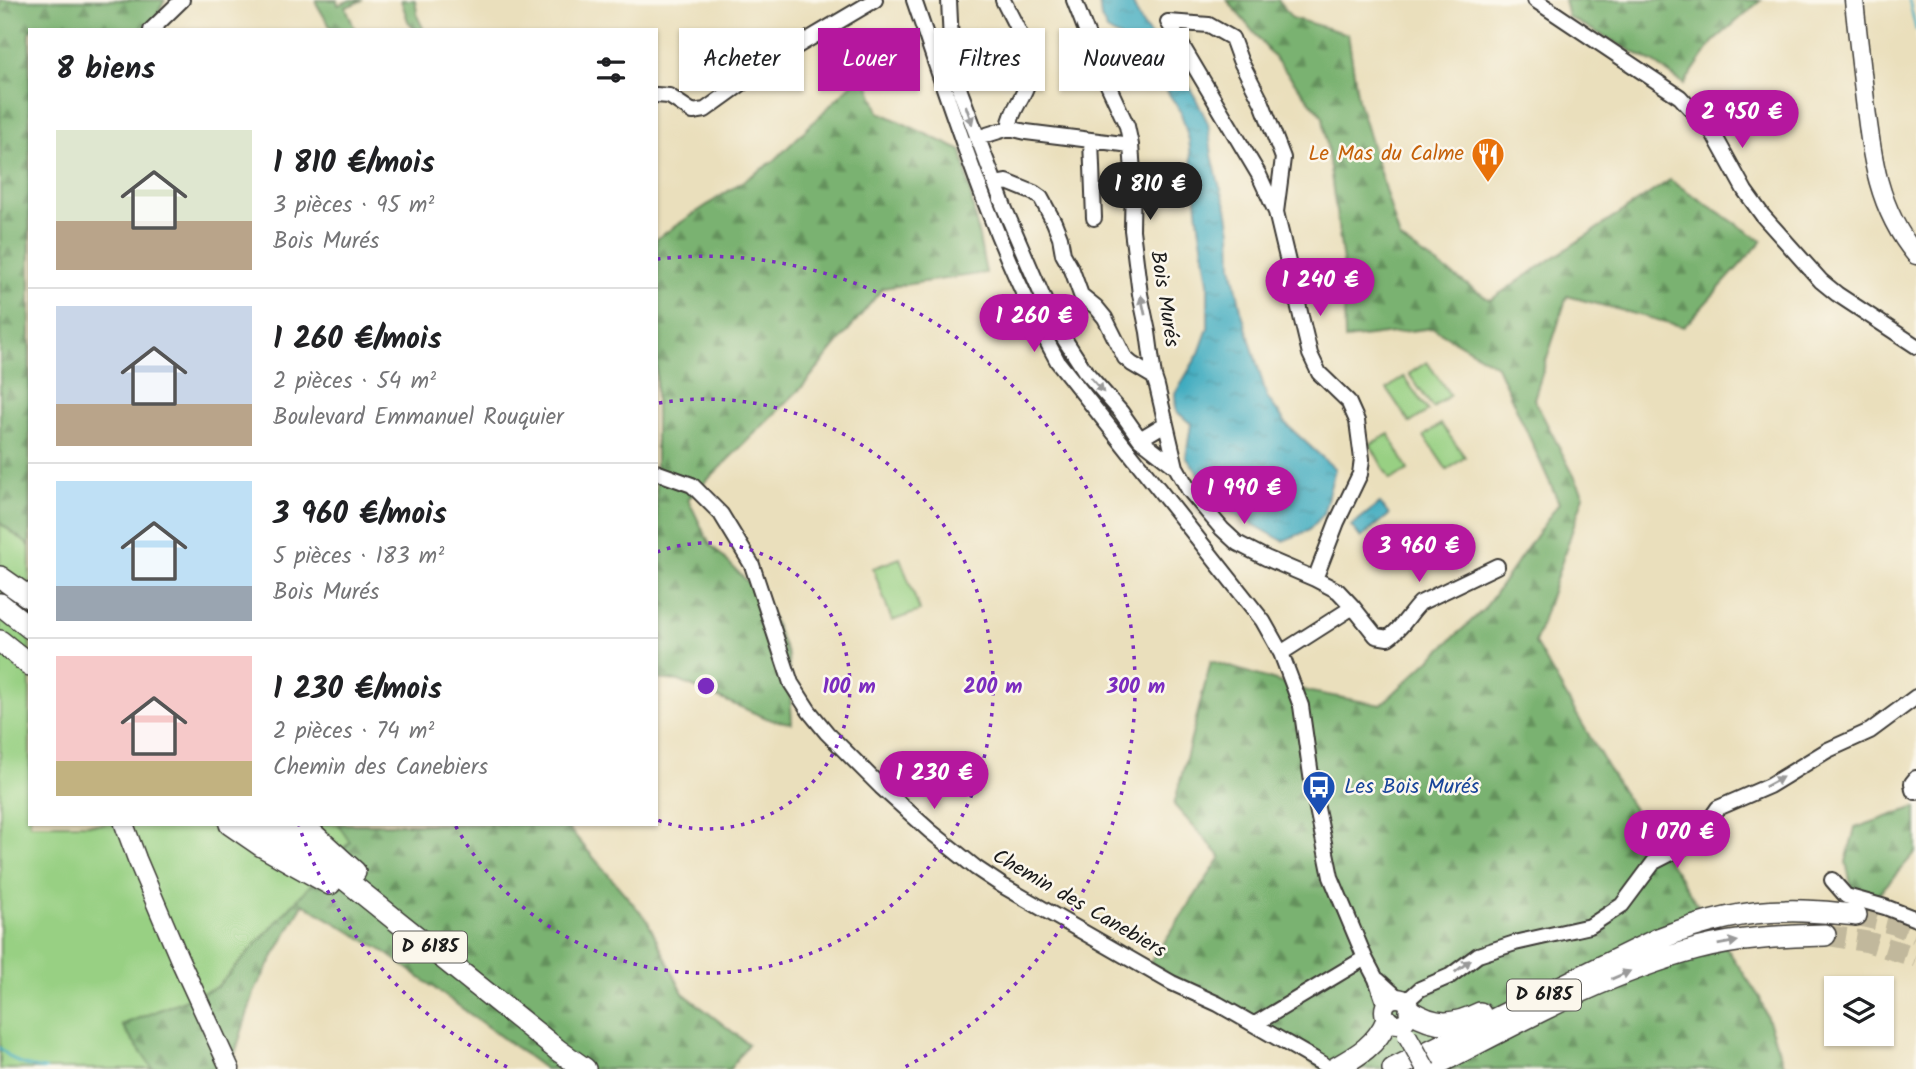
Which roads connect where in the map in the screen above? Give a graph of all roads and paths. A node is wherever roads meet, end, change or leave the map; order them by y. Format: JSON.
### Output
{"nodes":[{"id":1,"x":182,"y":0,"type":"edge"},
{"id":2,"x":876,"y":0,"type":"edge"},
{"id":3,"x":914,"y":0,"type":"edge"},
{"id":4,"x":949,"y":0,"type":"edge"},
{"id":5,"x":1003,"y":0,"type":"edge"},
{"id":6,"x":1074,"y":0,"type":"edge"},
{"id":7,"x":1535,"y":0,"type":"edge"},
{"id":8,"x":1854,"y":0,"type":"edge"},
{"id":9,"x":153,"y":28,"type":"edge"},
{"id":10,"x":658,"y":95,"type":"edge"},
{"id":11,"x":1009,"y":128,"type":"junction"},
{"id":12,"x":977,"y":138,"type":"junction"},
{"id":13,"x":1091,"y":140,"type":"junction"},
{"id":14,"x":1131,"y":145,"type":"junction"},
{"id":15,"x":995,"y":184,"type":"junction"},
{"id":16,"x":1276,"y":212,"type":"junction"},
{"id":17,"x":1094,"y":218,"type":"dead end"},
{"id":18,"x":1916,"y":254,"type":"edge"},
{"id":19,"x":1916,"y":346,"type":"edge"},
{"id":20,"x":1154,"y":377,"type":"junction"},
{"id":21,"x":1165,"y":424,"type":"junction"},
{"id":22,"x":1140,"y":439,"type":"junction"},
{"id":23,"x":1175,"y":467,"type":"junction"},
{"id":24,"x":658,"y":473,"type":"edge"},
{"id":25,"x":1497,"y":566,"type":"dead end"},
{"id":26,"x":0,"y":577,"type":"edge"},
{"id":27,"x":1315,"y":579,"type":"junction"},
{"id":28,"x":28,"y":597,"type":"edge"},
{"id":29,"x":0,"y":604,"type":"edge"},
{"id":30,"x":1353,"y":607,"type":"junction"},
{"id":31,"x":0,"y":623,"type":"edge"},
{"id":32,"x":28,"y":626,"type":"edge"},
{"id":33,"x":0,"y":641,"type":"edge"},
{"id":34,"x":28,"y":644,"type":"edge"},
{"id":35,"x":1281,"y":653,"type":"junction"},
{"id":36,"x":28,"y":663,"type":"edge"},
{"id":37,"x":1916,"y":697,"type":"edge"},
{"id":38,"x":1916,"y":778,"type":"edge"},
{"id":39,"x":1916,"y":792,"type":"edge"},
{"id":40,"x":125,"y":826,"type":"edge"},
{"id":41,"x":232,"y":826,"type":"edge"},
{"id":42,"x":258,"y":826,"type":"edge"},
{"id":43,"x":278,"y":826,"type":"edge"},
{"id":44,"x":304,"y":826,"type":"edge"},
{"id":45,"x":1832,"y":880,"type":"dead end"},
{"id":46,"x":330,"y":884,"type":"junction"},
{"id":47,"x":1856,"y":915,"type":"tunnel mouth"},
{"id":48,"x":1916,"y":919,"type":"edge"},
{"id":49,"x":401,"y":925,"type":"junction"},
{"id":50,"x":1825,"y":935,"type":"tunnel mouth"},
{"id":51,"x":1658,"y":939,"type":"junction"},
{"id":52,"x":1365,"y":958,"type":"junction"},
{"id":53,"x":1399,"y":1014,"type":"junction"},
{"id":54,"x":1255,"y":1024,"type":"junction"},
{"id":55,"x":1329,"y":1067,"type":"edge"},
{"id":56,"x":230,"y":1069,"type":"edge"},
{"id":57,"x":561,"y":1069,"type":"edge"},
{"id":58,"x":585,"y":1069,"type":"edge"},
{"id":59,"x":1393,"y":1069,"type":"edge"},
{"id":60,"x":1427,"y":1069,"type":"edge"}],
"edges":[{"from":1,"to":9,"type":"street"},
{"from":2,"to":10,"type":"street"},
{"from":3,"to":35,"type":"street"},
{"from":4,"to":12,"type":"street","name":"Bois Murés","one_way":true},
{"from":5,"to":11,"type":"street"},
{"from":6,"to":14,"type":"street","name":"Bois Murés"},
{"from":7,"to":19,"type":"street"},
{"from":8,"to":18,"type":"main road"},
{"from":11,"to":12,"type":"street"},
{"from":11,"to":13,"type":"street"},
{"from":12,"to":15,"type":"street","name":"Bois Murés"},
{"from":13,"to":14,"type":"street"},
{"from":13,"to":17,"type":"street"},
{"from":20,"to":14,"type":"street","name":"Bois Murés","one_way":true},
{"from":15,"to":20,"type":"street","name":"Bois Murés"},
{"from":15,"to":22,"type":"street","name":"Bois Murés","one_way":true},
{"from":16,"to":16,"type":"street"},
{"from":16,"to":27,"type":"street"},
{"from":20,"to":21,"type":"street","name":"Bois Murés"},
{"from":21,"to":22,"type":"street"},
{"from":21,"to":23,"type":"street","name":"Bois Murés"},
{"from":22,"to":23,"type":"street","name":"Bois Murés"},
{"from":23,"to":27,"type":"street","name":"Bois Murés"},
{"from":24,"to":54,"type":"street","name":"Chemin des Canebiers"},
{"from":25,"to":30,"type":"street","name":"Bois Murés"},
{"from":26,"to":28,"type":"highway"},
{"from":27,"to":30,"type":"street","name":"Bois Murés"},
{"from":29,"to":32,"type":"highway"},
{"from":30,"to":35,"type":"street"},
{"from":31,"to":34,"type":"highway"},
{"from":33,"to":36,"type":"highway"},
{"from":35,"to":52,"type":"street"},
{"from":53,"to":37,"type":"street","one_way":true},
{"from":38,"to":39,"type":"street"},
{"from":40,"to":56,"type":"main road"},
{"from":41,"to":46,"type":"highway"},
{"from":42,"to":46,"type":"highway","number":"D 6185"},
{"from":43,"to":49,"type":"highway","number":"D 6185"},
{"from":44,"to":49,"type":"highway"},
{"from":45,"to":48,"type":"street"},
{"from":46,"to":57,"type":"highway","number":"D 6185"},
{"from":47,"to":51,"type":"highway","number":"D 6185"},
{"from":49,"to":58,"type":"highway","number":"D 6185"},
{"from":60,"to":50,"type":"highway","number":"D 6185","one_way":true},
{"from":51,"to":53,"type":"highway"},
{"from":51,"to":59,"type":"highway","number":"D 6185"},
{"from":52,"to":53,"type":"street"},
{"from":52,"to":54,"type":"street"},
{"from":53,"to":55,"type":"highway"},
{"from":53,"to":60,"type":"main road","bridge":true},
{"from":54,"to":55,"type":"street","name":"Chemin des Canebiers"}]}
